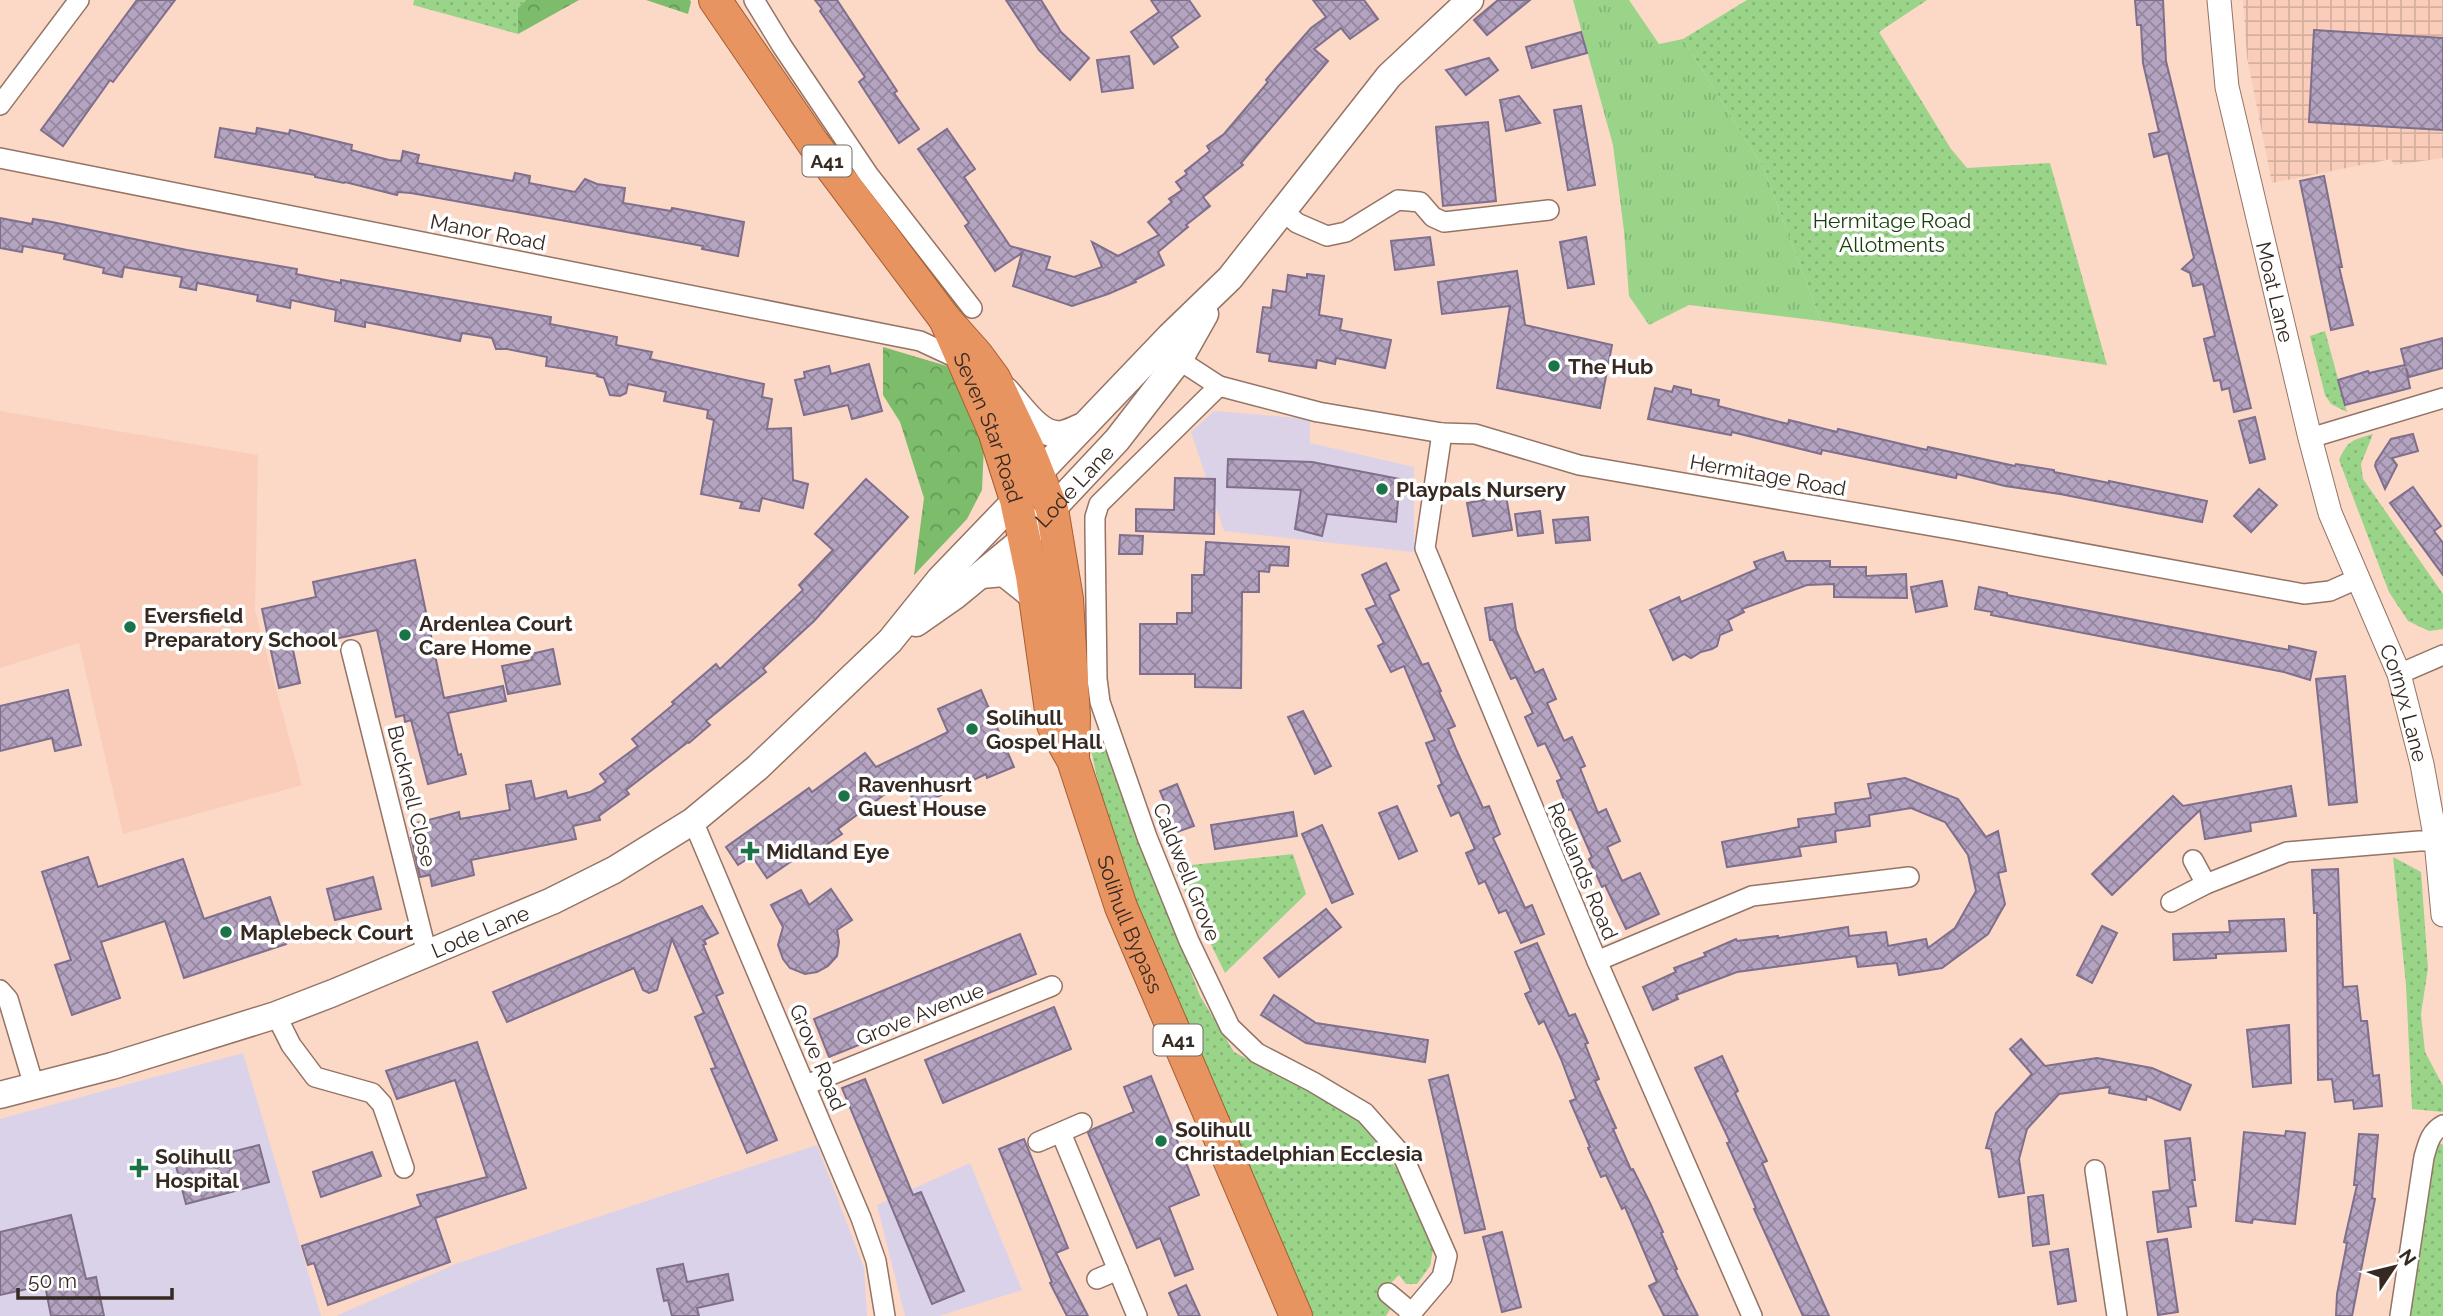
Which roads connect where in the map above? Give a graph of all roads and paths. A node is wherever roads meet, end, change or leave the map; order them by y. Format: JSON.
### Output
{"nodes":[{"id":1,"x":79,"y":0,"type":"edge"},
{"id":2,"x":715,"y":0,"type":"edge"},
{"id":3,"x":754,"y":0,"type":"edge"},
{"id":4,"x":1470,"y":0,"type":"edge"},
{"id":5,"x":2219,"y":0,"type":"edge"},
{"id":6,"x":0,"y":105,"type":"edge"},
{"id":7,"x":0,"y":158,"type":"edge"},
{"id":8,"x":1282,"y":210,"type":"junction"},
{"id":9,"x":1549,"y":210,"type":"dead end"},
{"id":10,"x":1217,"y":291,"type":"junction"},
{"id":11,"x":958,"y":313,"type":"junction"},
{"id":12,"x":1180,"y":360,"type":"junction"},
{"id":13,"x":963,"y":361,"type":"junction"},
{"id":14,"x":994,"y":378,"type":"junction"},
{"id":15,"x":1219,"y":386,"type":"junction"},
{"id":16,"x":2443,"y":398,"type":"edge"},
{"id":17,"x":1085,"y":425,"type":"junction"},
{"id":18,"x":1442,"y":433,"type":"junction"},
{"id":19,"x":2310,"y":438,"type":"junction"},
{"id":20,"x":1039,"y":472,"type":"junction"},
{"id":21,"x":1016,"y":500,"type":"junction"},
{"id":22,"x":1052,"y":509,"type":"junction"},
{"id":23,"x":1025,"y":538,"type":"junction"},
{"id":24,"x":981,"y":575,"type":"junction"},
{"id":25,"x":2357,"y":579,"type":"junction"},
{"id":26,"x":1034,"y":597,"type":"junction"},
{"id":27,"x":890,"y":641,"type":"junction"},
{"id":28,"x":351,"y":650,"type":"dead end"},
{"id":29,"x":2443,"y":655,"type":"edge"},
{"id":30,"x":2399,"y":674,"type":"junction"},
{"id":31,"x":1073,"y":760,"type":"junction"},
{"id":32,"x":693,"y":821,"type":"junction"},
{"id":33,"x":2436,"y":841,"type":"junction"},
{"id":34,"x":2193,"y":860,"type":"dead end"},
{"id":35,"x":1909,"y":877,"type":"dead end"},
{"id":36,"x":2206,"y":884,"type":"junction"},
{"id":37,"x":2171,"y":902,"type":"dead end"},
{"id":38,"x":2443,"y":907,"type":"edge"},
{"id":39,"x":2443,"y":915,"type":"edge"},
{"id":40,"x":427,"y":954,"type":"junction"},
{"id":41,"x":1597,"y":961,"type":"junction"},
{"id":42,"x":1052,"y":986,"type":"dead end"},
{"id":43,"x":0,"y":990,"type":"edge"},
{"id":44,"x":276,"y":1015,"type":"junction"},
{"id":45,"x":806,"y":1084,"type":"junction"},
{"id":46,"x":34,"y":1086,"type":"junction"},
{"id":47,"x":0,"y":1095,"type":"edge"},
{"id":48,"x":1082,"y":1123,"type":"dead end"},
{"id":49,"x":2443,"y":1125,"type":"edge"},
{"id":50,"x":1061,"y":1133,"type":"junction"},
{"id":51,"x":1038,"y":1142,"type":"dead end"},
{"id":52,"x":404,"y":1168,"type":"dead end"},
{"id":53,"x":2095,"y":1170,"type":"dead end"},
{"id":54,"x":1118,"y":1270,"type":"junction"},
{"id":55,"x":1097,"y":1279,"type":"dead end"},
{"id":56,"x":1388,"y":1293,"type":"dead end"},
{"id":57,"x":1410,"y":1315,"type":"edge"},
{"id":58,"x":885,"y":1316,"type":"edge"},
{"id":59,"x":1137,"y":1316,"type":"edge"},
{"id":60,"x":1296,"y":1316,"type":"edge"},
{"id":61,"x":1752,"y":1316,"type":"edge"},
{"id":62,"x":2117,"y":1316,"type":"edge"},
{"id":63,"x":2400,"y":1316,"type":"edge"}],
"edges":[{"from":1,"to":6,"type":"street"},
{"from":2,"to":11,"type":"highway","name":"Seven Star Road","number":"A41"},
{"from":3,"to":11,"type":"street","name":"Seven Star Road"},
{"from":4,"to":8,"type":"main road","name":"Lode Lane"},
{"from":5,"to":19,"type":"street","name":"Moat Lane"},
{"from":7,"to":13,"type":"street","name":"Manor Road"},
{"from":8,"to":9,"type":"street"},
{"from":8,"to":10,"type":"main road","name":"Lode Lane"},
{"from":10,"to":12,"type":"main road","name":"Lode Lane"},
{"from":10,"to":17,"type":"main road","name":"Lode Lane"},
{"from":11,"to":13,"type":"highway","name":"Seven Star Road","number":"A41"},
{"from":11,"to":14,"type":"highway","name":"Seven Star Road","number":"A41"},
{"from":12,"to":15,"type":"street","name":"Hermitage Road"},
{"from":12,"to":22,"type":"main road","name":"Lode Lane"},
{"from":13,"to":21,"type":"highway","name":"Seven Star Road","number":"A41"},
{"from":14,"to":17,"type":"main road"},
{"from":14,"to":20,"type":"highway","name":"Seven Star Road","number":"A41"},
{"from":15,"to":18,"type":"street","name":"Hermitage Road"},
{"from":15,"to":57,"type":"street","name":"Caldwell Grove"},
{"from":16,"to":19,"type":"street"},
{"from":17,"to":20,"type":"main road","name":"Lode Lane"},
{"from":18,"to":25,"type":"street","name":"Hermitage Road"},
{"from":18,"to":41,"type":"street","name":"Redlands Road"},
{"from":19,"to":25,"type":"street","name":"Moat Lane"},
{"from":20,"to":21,"type":"main road","name":"Lode Lane"},
{"from":20,"to":22,"type":"highway","name":"Seven Star Road","number":"A41"},
{"from":21,"to":23,"type":"highway","name":"Seven Star Road","number":"A41"},
{"from":21,"to":27,"type":"main road","name":"Lode Lane"},
{"from":22,"to":23,"type":"main road","name":"Lode Lane"},
{"from":22,"to":31,"type":"highway","name":"Solihull Bypass","number":"A41"},
{"from":23,"to":24,"type":"main road","name":"Lode Lane"},
{"from":23,"to":26,"type":"highway","name":"Solihull Bypass","number":"A41"},
{"from":24,"to":26,"type":"main road"},
{"from":24,"to":27,"type":"main road","name":"Lode Lane"},
{"from":25,"to":30,"type":"street","name":"Cornyx Lane"},
{"from":26,"to":31,"type":"highway","name":"Solihull Bypass","number":"A41"},
{"from":27,"to":32,"type":"main road","name":"Lode Lane"},
{"from":28,"to":40,"type":"street","name":"Bucknell Close"},
{"from":29,"to":30,"type":"street"},
{"from":30,"to":33,"type":"street","name":"Cornyx Lane"},
{"from":31,"to":60,"type":"highway","name":"Solihull Bypass","number":"A41"},
{"from":32,"to":40,"type":"main road","name":"Lode Lane"},
{"from":32,"to":45,"type":"street","name":"Grove Road"},
{"from":33,"to":36,"type":"street"},
{"from":33,"to":38,"type":"street","name":"Cornyx Lane"},
{"from":34,"to":36,"type":"street"},
{"from":35,"to":41,"type":"street"},
{"from":36,"to":37,"type":"street"},
{"from":38,"to":39,"type":"street","name":"Cornyx Lane"},
{"from":40,"to":44,"type":"main road","name":"Lode Lane"},
{"from":41,"to":61,"type":"street","name":"Redlands Road"},
{"from":42,"to":45,"type":"street","name":"Grove Avenue"},
{"from":43,"to":46,"type":"street"},
{"from":44,"to":46,"type":"main road","name":"Lode Lane"},
{"from":44,"to":52,"type":"street"},
{"from":45,"to":58,"type":"street","name":"Grove Road"},
{"from":46,"to":47,"type":"main road","name":"Lode Lane"},
{"from":48,"to":50,"type":"street"},
{"from":49,"to":63,"type":"street"},
{"from":50,"to":51,"type":"street"},
{"from":50,"to":54,"type":"street"},
{"from":53,"to":62,"type":"street"},
{"from":54,"to":55,"type":"street"},
{"from":54,"to":59,"type":"street"},
{"from":56,"to":57,"type":"street","name":"Caldwell Grove"}]}
